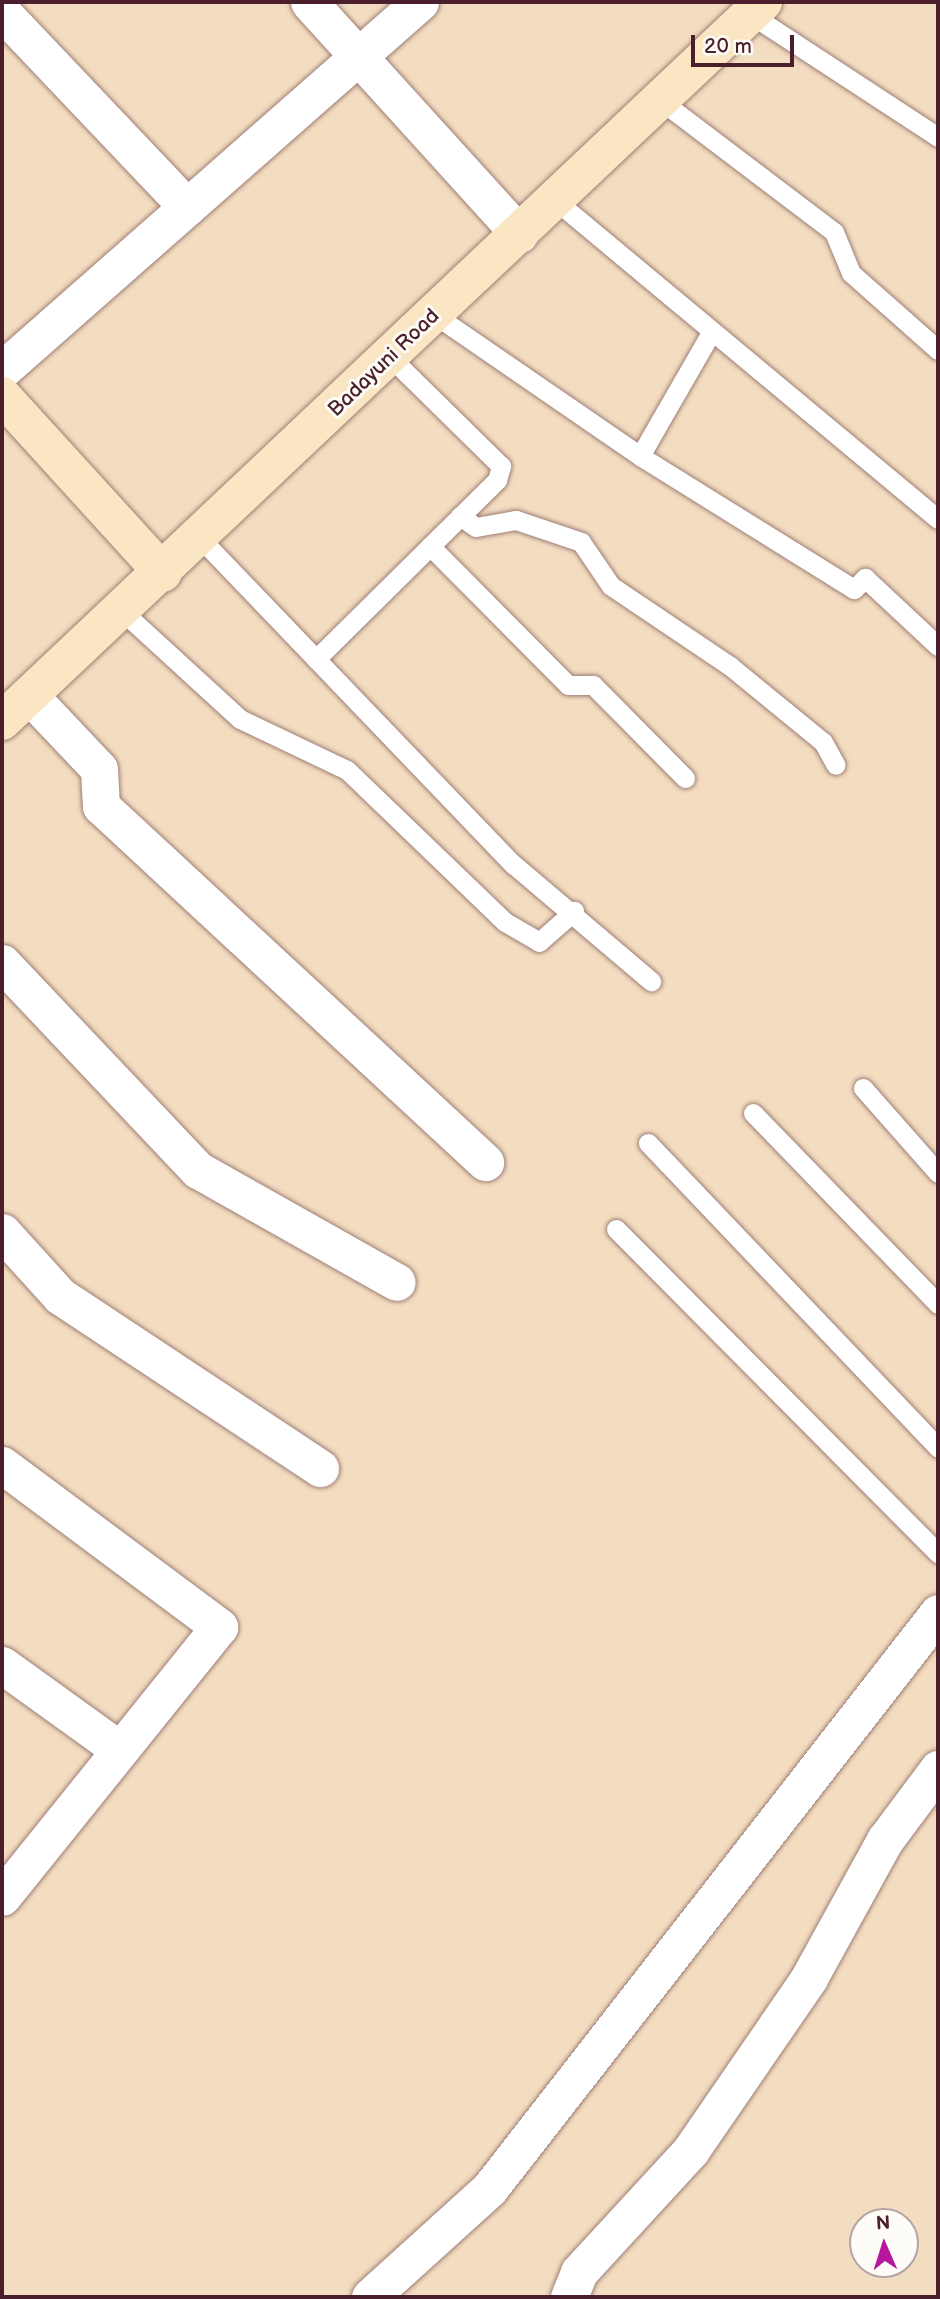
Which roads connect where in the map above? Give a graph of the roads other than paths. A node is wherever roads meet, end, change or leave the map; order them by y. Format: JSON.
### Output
{"nodes":[{"id":1,"x":309,"y":2,"type":"edge"},
{"id":2,"x":420,"y":2,"type":"edge"},
{"id":3,"x":757,"y":8,"type":"edge"},
{"id":4,"x":2,"y":12,"type":"edge"},
{"id":5,"x":358,"y":56,"type":"junction"},
{"id":6,"x":660,"y":100,"type":"junction"},
{"id":7,"x":938,"y":137,"type":"edge"},
{"id":8,"x":555,"y":200,"type":"junction"},
{"id":9,"x":187,"y":207,"type":"junction"},
{"id":10,"x":519,"y":234,"type":"junction"},
{"id":11,"x":435,"y":314,"type":"junction"},
{"id":12,"x":712,"y":331,"type":"junction"},
{"id":13,"x":938,"y":349,"type":"edge"},
{"id":14,"x":390,"y":357,"type":"junction"},
{"id":15,"x":2,"y":370,"type":"edge"},
{"id":16,"x":2,"y":396,"type":"edge"},
{"id":17,"x":640,"y":456,"type":"junction"},
{"id":18,"x":460,"y":516,"type":"junction"},
{"id":19,"x":938,"y":519,"type":"edge"},
{"id":20,"x":200,"y":538,"type":"junction"},
{"id":21,"x":430,"y":546,"type":"junction"},
{"id":22,"x":163,"y":573,"type":"junction"},
{"id":23,"x":122,"y":611,"type":"junction"},
{"id":24,"x":938,"y":646,"type":"edge"},
{"id":25,"x":316,"y":659,"type":"junction"},
{"id":26,"x":12,"y":704,"type":"edge"},
{"id":27,"x":836,"y":765,"type":"dead end"},
{"id":28,"x":685,"y":778,"type":"dead end"},
{"id":29,"x":574,"y":911,"type":"junction"},
{"id":30,"x":2,"y":963,"type":"edge"},
{"id":31,"x":651,"y":981,"type":"dead end"},
{"id":32,"x":863,"y":1088,"type":"dead end"},
{"id":33,"x":753,"y":1113,"type":"dead end"},
{"id":34,"x":648,"y":1143,"type":"dead end"},
{"id":35,"x":485,"y":1162,"type":"dead end"},
{"id":36,"x":938,"y":1173,"type":"edge"},
{"id":37,"x":617,"y":1229,"type":"dead end"},
{"id":38,"x":2,"y":1232,"type":"edge"},
{"id":39,"x":397,"y":1282,"type":"dead end"},
{"id":40,"x":938,"y":1304,"type":"edge"},
{"id":41,"x":938,"y":1448,"type":"edge"},
{"id":42,"x":2,"y":1465,"type":"edge"},
{"id":43,"x":320,"y":1468,"type":"dead end"},
{"id":44,"x":937,"y":1549,"type":"edge"},
{"id":45,"x":938,"y":1613,"type":"edge"},
{"id":46,"x":2,"y":1665,"type":"edge"},
{"id":47,"x":120,"y":1750,"type":"junction"},
{"id":48,"x":938,"y":1769,"type":"edge"},
{"id":49,"x":2,"y":1897,"type":"edge"},
{"id":50,"x":370,"y":2297,"type":"edge"},
{"id":51,"x":569,"y":2297,"type":"edge"}],
"edges":[{"from":1,"to":5,"type":"street"},
{"from":2,"to":5,"type":"street"},
{"from":3,"to":6,"type":"street","name":"Badayuni Road"},
{"from":3,"to":7,"type":"lane"},
{"from":4,"to":9,"type":"street"},
{"from":5,"to":9,"type":"street"},
{"from":5,"to":10,"type":"street"},
{"from":6,"to":8,"type":"street","name":"Badayuni Road"},
{"from":6,"to":13,"type":"lane"},
{"from":8,"to":10,"type":"street","name":"Badayuni Road"},
{"from":8,"to":12,"type":"lane"},
{"from":9,"to":15,"type":"street"},
{"from":10,"to":11,"type":"street","name":"Badayuni Road"},
{"from":11,"to":14,"type":"street","name":"Badayuni Road"},
{"from":11,"to":17,"type":"lane"},
{"from":12,"to":17,"type":"lane"},
{"from":12,"to":19,"type":"lane"},
{"from":14,"to":18,"type":"lane"},
{"from":14,"to":20,"type":"street","name":"Badayuni Road"},
{"from":16,"to":22,"type":"street"},
{"from":17,"to":24,"type":"lane"},
{"from":18,"to":21,"type":"lane"},
{"from":18,"to":27,"type":"lane"},
{"from":20,"to":22,"type":"street","name":"Badayuni Road"},
{"from":20,"to":25,"type":"lane"},
{"from":21,"to":25,"type":"lane"},
{"from":21,"to":28,"type":"lane"},
{"from":22,"to":23,"type":"street","name":"Badayuni Road"},
{"from":23,"to":26,"type":"street","name":"Badayuni Road"},
{"from":23,"to":29,"type":"lane"},
{"from":25,"to":29,"type":"lane"},
{"from":26,"to":35,"type":"street"},
{"from":29,"to":31,"type":"lane"},
{"from":30,"to":39,"type":"street"},
{"from":32,"to":36,"type":"lane"},
{"from":33,"to":40,"type":"lane"},
{"from":34,"to":41,"type":"lane"},
{"from":37,"to":44,"type":"lane"},
{"from":38,"to":43,"type":"street"},
{"from":42,"to":47,"type":"street"},
{"from":45,"to":50,"type":"street"},
{"from":46,"to":47,"type":"street"},
{"from":47,"to":49,"type":"street"},
{"from":48,"to":51,"type":"street"}]}
